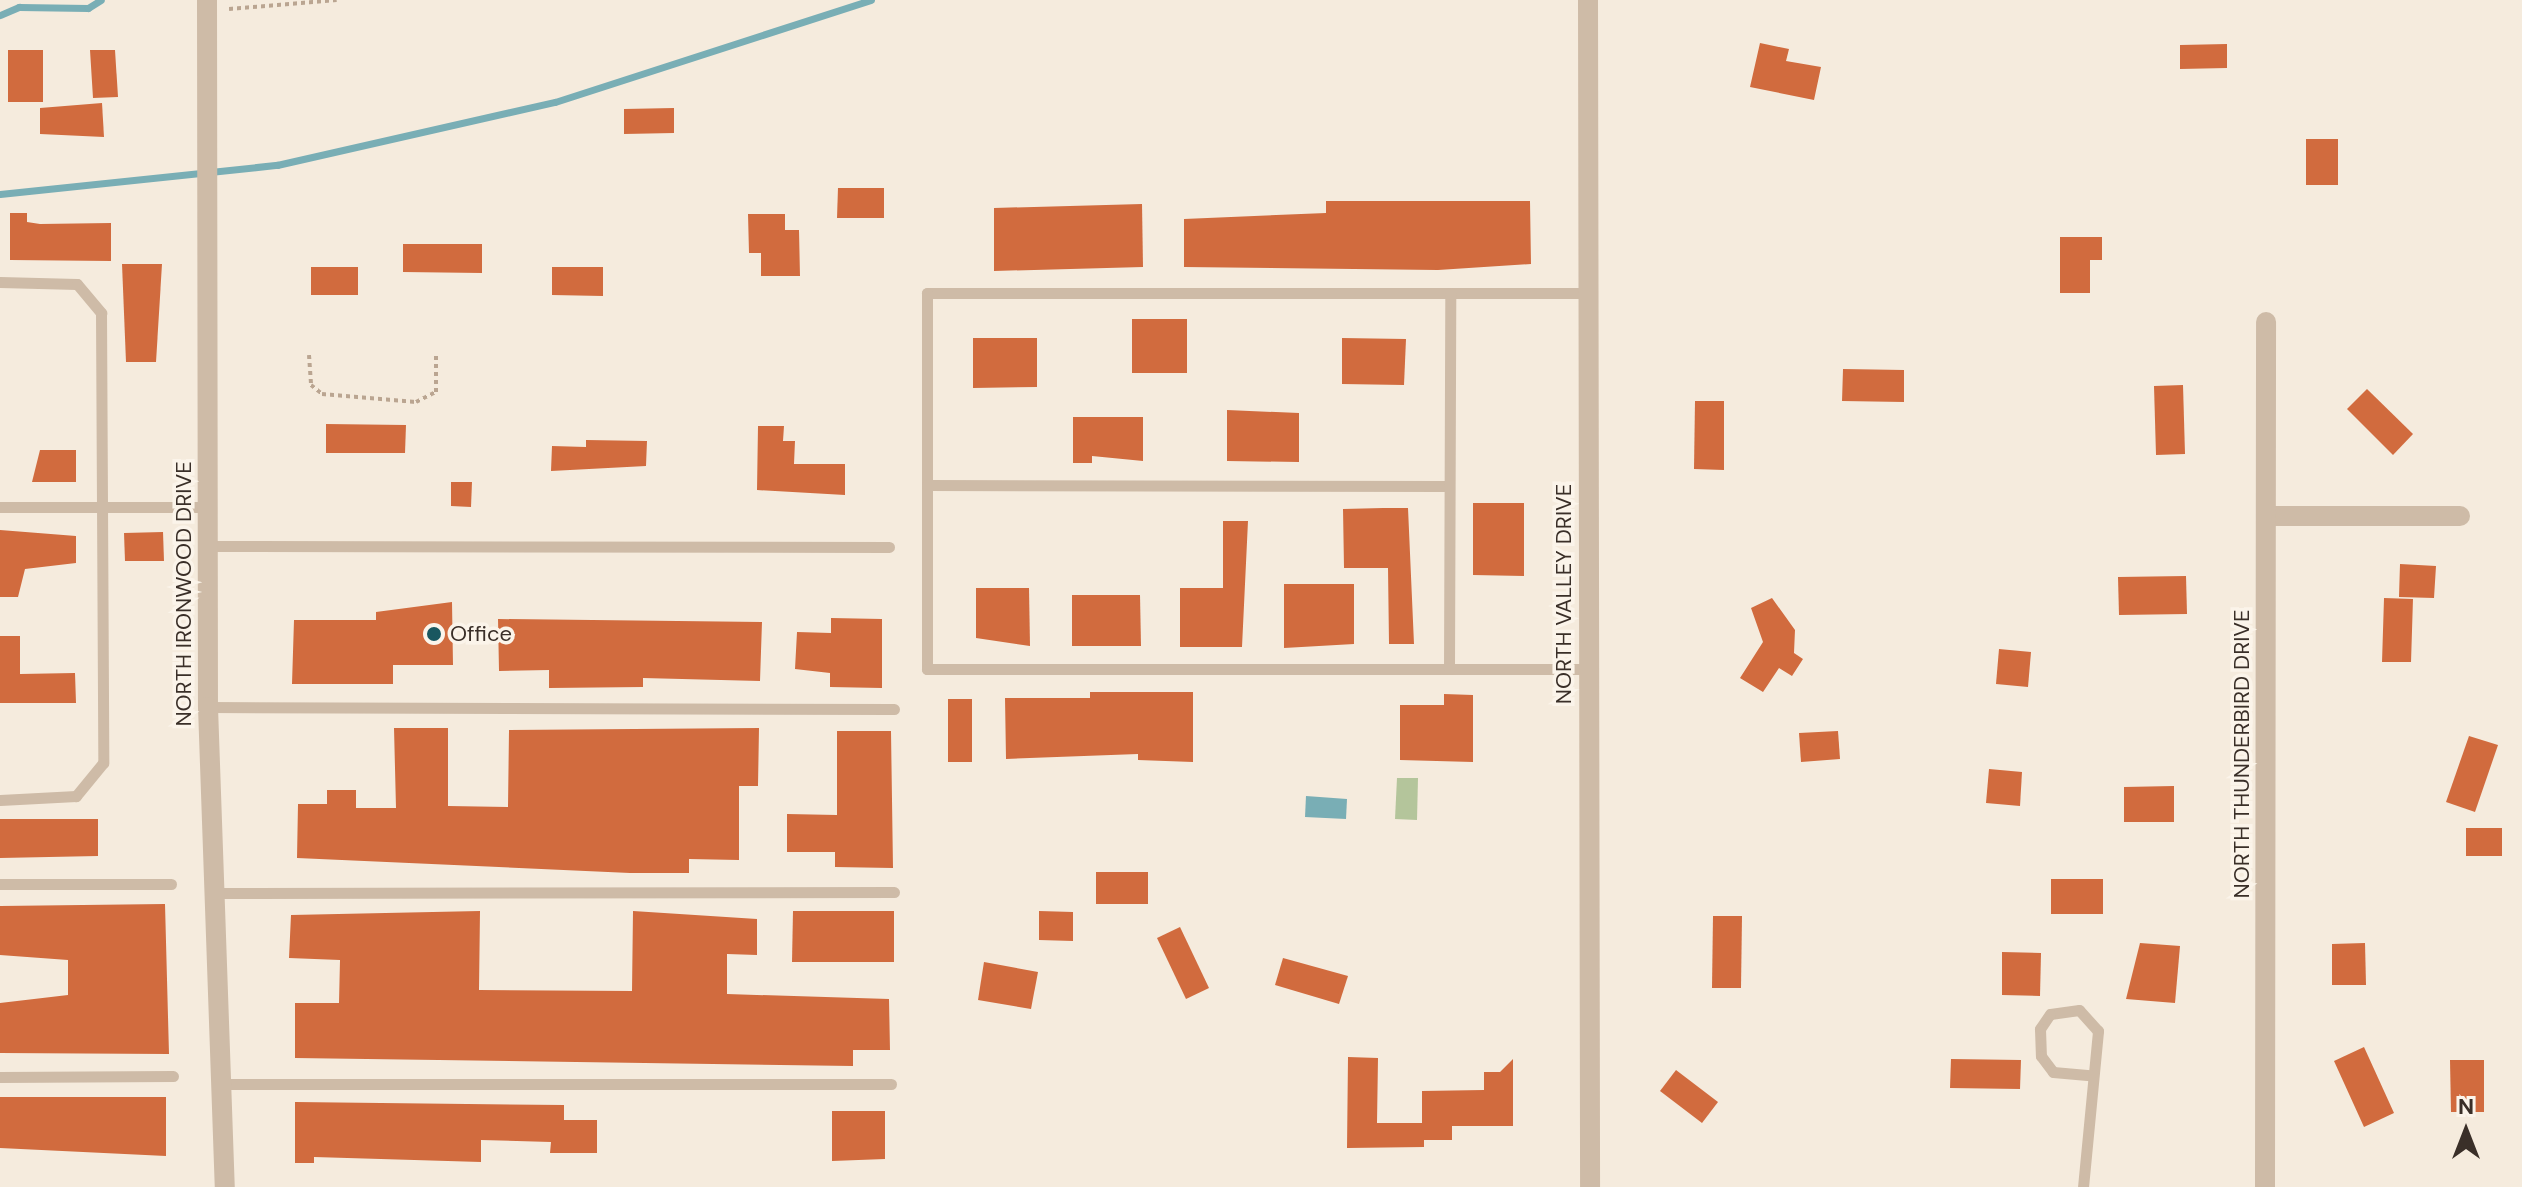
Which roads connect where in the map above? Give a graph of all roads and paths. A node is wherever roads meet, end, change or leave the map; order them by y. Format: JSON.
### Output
{"nodes":[{"id":1,"x":337,"y":0,"type":"edge"},
{"id":2,"x":1588,"y":0,"type":"edge"},
{"id":3,"x":308,"y":2,"type":"edge"},
{"id":4,"x":206,"y":6,"type":"edge"},
{"id":5,"x":0,"y":282,"type":"edge"},
{"id":6,"x":1450,"y":293,"type":"junction"},
{"id":7,"x":1587,"y":293,"type":"junction"},
{"id":8,"x":2266,"y":322,"type":"dead end"},
{"id":9,"x":309,"y":355,"type":"dead end"},
{"id":10,"x":436,"y":355,"type":"dead end"},
{"id":11,"x":927,"y":485,"type":"junction"},
{"id":12,"x":1449,"y":486,"type":"junction"},
{"id":13,"x":0,"y":507,"type":"edge"},
{"id":14,"x":102,"y":507,"type":"junction"},
{"id":15,"x":207,"y":507,"type":"junction"},
{"id":16,"x":2266,"y":516,"type":"junction"},
{"id":17,"x":2460,"y":516,"type":"dead end"},
{"id":18,"x":207,"y":546,"type":"junction"},
{"id":19,"x":889,"y":547,"type":"dead end"},
{"id":20,"x":1449,"y":669,"type":"junction"},
{"id":21,"x":1589,"y":669,"type":"junction"},
{"id":22,"x":208,"y":707,"type":"junction"},
{"id":23,"x":894,"y":709,"type":"dead end"},
{"id":24,"x":0,"y":800,"type":"edge"},
{"id":25,"x":0,"y":884,"type":"edge"},
{"id":26,"x":171,"y":884,"type":"dead end"},
{"id":27,"x":894,"y":892,"type":"dead end"},
{"id":28,"x":215,"y":893,"type":"junction"},
{"id":29,"x":2090,"y":1075,"type":"junction"},
{"id":30,"x":173,"y":1076,"type":"dead end"},
{"id":31,"x":0,"y":1077,"type":"edge"},
{"id":32,"x":222,"y":1084,"type":"junction"},
{"id":33,"x":891,"y":1084,"type":"dead end"},
{"id":34,"x":225,"y":1187,"type":"edge"},
{"id":35,"x":1590,"y":1187,"type":"edge"},
{"id":36,"x":2083,"y":1187,"type":"edge"},
{"id":37,"x":2265,"y":1187,"type":"edge"}],
"edges":[{"from":1,"to":3,"type":"path"},
{"from":2,"to":7,"type":"street","name":"NORTH VALLEY DRIVE"},
{"from":3,"to":4,"type":"path"},
{"from":4,"to":15,"type":"street","name":"NORTH IRONWOOD DRIVE"},
{"from":5,"to":14,"type":"lane"},
{"from":6,"to":7,"type":"lane"},
{"from":6,"to":11,"type":"lane"},
{"from":6,"to":12,"type":"lane"},
{"from":7,"to":21,"type":"street","name":"NORTH VALLEY DRIVE"},
{"from":8,"to":16,"type":"street","name":"NORTH THUNDERBIRD DRIVE"},
{"from":9,"to":10,"type":"path"},
{"from":11,"to":12,"type":"lane"},
{"from":11,"to":20,"type":"lane"},
{"from":12,"to":20,"type":"lane"},
{"from":13,"to":14,"type":"lane"},
{"from":14,"to":15,"type":"lane"},
{"from":14,"to":24,"type":"lane"},
{"from":15,"to":18,"type":"street","name":"NORTH IRONWOOD DRIVE"},
{"from":16,"to":17,"type":"street"},
{"from":16,"to":37,"type":"street","name":"NORTH THUNDERBIRD DRIVE"},
{"from":18,"to":19,"type":"lane"},
{"from":18,"to":22,"type":"street","name":"NORTH IRONWOOD DRIVE"},
{"from":20,"to":21,"type":"lane"},
{"from":21,"to":35,"type":"street","name":"NORTH VALLEY DRIVE"},
{"from":22,"to":23,"type":"lane"},
{"from":22,"to":28,"type":"street","name":"NORTH IRONWOOD DRIVE"},
{"from":25,"to":26,"type":"lane"},
{"from":27,"to":28,"type":"lane"},
{"from":28,"to":32,"type":"street","name":"NORTH IRONWOOD DRIVE"},
{"from":29,"to":29,"type":"lane"},
{"from":29,"to":36,"type":"lane"},
{"from":30,"to":31,"type":"lane"},
{"from":32,"to":33,"type":"lane"},
{"from":32,"to":34,"type":"street","name":"NORTH IRONWOOD DRIVE"}]}
